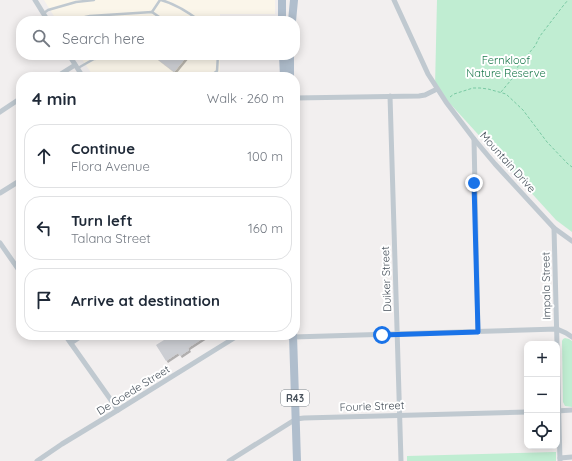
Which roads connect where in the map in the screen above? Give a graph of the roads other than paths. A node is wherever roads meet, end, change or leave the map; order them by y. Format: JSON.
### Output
{"nodes":[{"id":1,"x":35,"y":0,"type":"edge"},
{"id":2,"x":94,"y":0,"type":"edge"},
{"id":3,"x":161,"y":0,"type":"edge"},
{"id":4,"x":282,"y":0,"type":"edge"},
{"id":5,"x":294,"y":0,"type":"edge"},
{"id":6,"x":394,"y":0,"type":"edge"},
{"id":7,"x":76,"y":1,"type":"edge"},
{"id":8,"x":152,"y":12,"type":"junction"},
{"id":9,"x":43,"y":13,"type":"junction"},
{"id":10,"x":45,"y":16,"type":"edge"},
{"id":11,"x":90,"y":16,"type":"edge"},
{"id":12,"x":158,"y":16,"type":"edge"},
{"id":13,"x":193,"y":16,"type":"edge"},
{"id":14,"x":282,"y":16,"type":"edge"},
{"id":15,"x":292,"y":16,"type":"edge"},
{"id":16,"x":72,"y":60,"type":"edge"},
{"id":17,"x":93,"y":60,"type":"edge"},
{"id":18,"x":218,"y":60,"type":"edge"},
{"id":19,"x":283,"y":60,"type":"edge"},
{"id":20,"x":290,"y":60,"type":"edge"},
{"id":21,"x":76,"y":67,"type":"junction"},
{"id":22,"x":66,"y":72,"type":"edge"},
{"id":23,"x":80,"y":72,"type":"edge"},
{"id":24,"x":216,"y":72,"type":"edge"},
{"id":25,"x":284,"y":72,"type":"edge"},
{"id":26,"x":290,"y":72,"type":"edge"},
{"id":27,"x":437,"y":89,"type":"junction"},
{"id":28,"x":390,"y":96,"type":"junction"},
{"id":29,"x":300,"y":98,"type":"edge"},
{"id":30,"x":16,"y":101,"type":"edge"},
{"id":31,"x":0,"y":112,"type":"edge"},
{"id":32,"x":474,"y":139,"type":"junction"},
{"id":33,"x":16,"y":183,"type":"edge"},
{"id":34,"x":0,"y":193,"type":"edge"},
{"id":35,"x":554,"y":228,"type":"junction"},
{"id":36,"x":572,"y":241,"type":"edge"},
{"id":37,"x":0,"y":243,"type":"edge"},
{"id":38,"x":16,"y":266,"type":"edge"},
{"id":39,"x":557,"y":329,"type":"junction"},
{"id":40,"x":478,"y":332,"type":"junction"},
{"id":41,"x":397,"y":334,"type":"junction"},
{"id":42,"x":300,"y":336,"type":"edge"},
{"id":43,"x":572,"y":337,"type":"edge"},
{"id":44,"x":69,"y":340,"type":"edge"},
{"id":45,"x":76,"y":340,"type":"edge"},
{"id":46,"x":231,"y":340,"type":"edge"},
{"id":47,"x":293,"y":340,"type":"edge"},
{"id":48,"x":557,"y":341,"type":"edge"},
{"id":49,"x":71,"y":343,"type":"junction"},
{"id":50,"x":118,"y":410,"type":"junction"},
{"id":51,"x":572,"y":410,"type":"edge"},
{"id":52,"x":560,"y":411,"type":"edge"},
{"id":53,"x":524,"y":412,"type":"edge"},
{"id":54,"x":558,"y":413,"type":"edge"},
{"id":55,"x":399,"y":415,"type":"junction"},
{"id":56,"x":296,"y":419,"type":"junction"},
{"id":57,"x":572,"y":457,"type":"edge"},
{"id":58,"x":560,"y":459,"type":"edge"},
{"id":59,"x":39,"y":460,"type":"edge"},
{"id":60,"x":229,"y":461,"type":"edge"},
{"id":61,"x":297,"y":461,"type":"edge"},
{"id":62,"x":401,"y":461,"type":"edge"}],
"edges":[{"from":1,"to":9,"type":"street"},
{"from":2,"to":7,"type":"lane"},
{"from":3,"to":8,"type":"lane"},
{"from":3,"to":13,"type":"lane"},
{"from":4,"to":14,"type":"main road"},
{"from":5,"to":15,"type":"main road"},
{"from":6,"to":27,"type":"street","name":"Mountain Drive"},
{"from":7,"to":9,"type":"lane"},
{"from":8,"to":11,"type":"lane"},
{"from":8,"to":12,"type":"lane"},
{"from":9,"to":10,"type":"street"},
{"from":16,"to":21,"type":"street"},
{"from":17,"to":21,"type":"lane"},
{"from":18,"to":24,"type":"lane"},
{"from":19,"to":25,"type":"main road"},
{"from":20,"to":26,"type":"main road"},
{"from":21,"to":22,"type":"street"},
{"from":21,"to":23,"type":"street"},
{"from":27,"to":28,"type":"street"},
{"from":27,"to":32,"type":"street","name":"Mountain Drive"},
{"from":28,"to":29,"type":"street"},
{"from":28,"to":41,"type":"street","name":"Duiker Street"},
{"from":30,"to":31,"type":"street"},
{"from":32,"to":35,"type":"street","name":"Mountain Drive"},
{"from":32,"to":40,"type":"street"},
{"from":33,"to":34,"type":"street"},
{"from":35,"to":36,"type":"street","name":"Mountain Drive"},
{"from":35,"to":39,"type":"street","name":"Impala Street"},
{"from":37,"to":38,"type":"street"},
{"from":39,"to":40,"type":"street"},
{"from":39,"to":43,"type":"street"},
{"from":39,"to":48,"type":"street","name":"Impala Street"},
{"from":40,"to":41,"type":"street"},
{"from":41,"to":42,"type":"street"},
{"from":41,"to":55,"type":"street","name":"Duiker Street"},
{"from":44,"to":49,"type":"street"},
{"from":45,"to":49,"type":"street"},
{"from":46,"to":50,"type":"street","name":"De Goede Street"},
{"from":47,"to":56,"type":"main road","number":"R43"},
{"from":49,"to":50,"type":"street"},
{"from":50,"to":59,"type":"street","name":"De Goede Street"},
{"from":51,"to":52,"type":"street"},
{"from":53,"to":55,"type":"street","name":"Fourie Street"},
{"from":54,"to":58,"type":"street","name":"Impala Street"},
{"from":55,"to":56,"type":"street","name":"Fourie Street"},
{"from":55,"to":62,"type":"street","name":"Duiker Street"},
{"from":56,"to":60,"type":"street","name":"Fourie Street"},
{"from":56,"to":61,"type":"main road","number":"R43"},
{"from":57,"to":58,"type":"street"}]}
